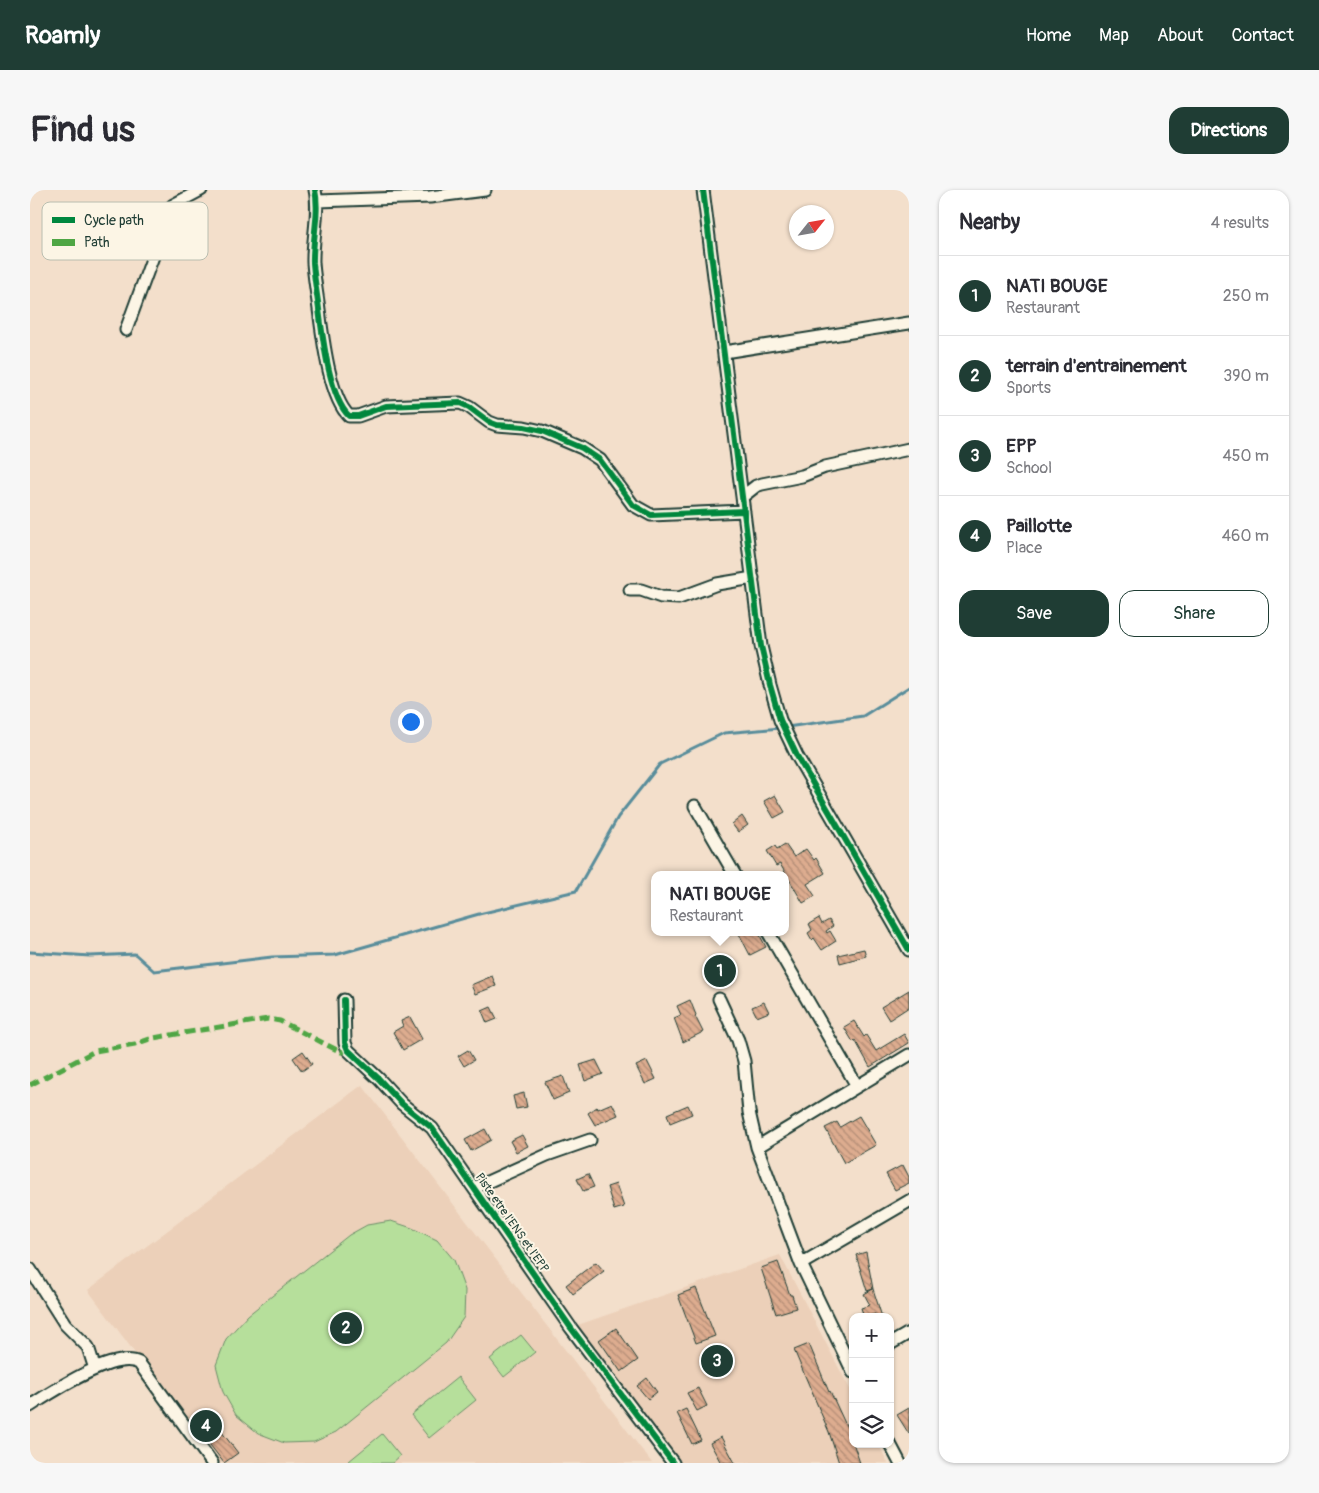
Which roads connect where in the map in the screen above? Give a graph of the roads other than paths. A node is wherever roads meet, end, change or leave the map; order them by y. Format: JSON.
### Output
{"nodes":[{"id":1,"x":201,"y":190,"type":"edge"},
{"id":2,"x":485,"y":190,"type":"edge"},
{"id":3,"x":703,"y":190,"type":"edge"},
{"id":4,"x":317,"y":195,"type":"edge"},
{"id":5,"x":179,"y":202,"type":"edge"},
{"id":6,"x":152,"y":260,"type":"edge"},
{"id":7,"x":909,"y":323,"type":"edge"},
{"id":8,"x":126,"y":330,"type":"dead end"},
{"id":9,"x":724,"y":352,"type":"junction"},
{"id":10,"x":909,"y":449,"type":"edge"},
{"id":11,"x":742,"y":497,"type":"junction"},
{"id":12,"x":744,"y":511,"type":"junction"},
{"id":13,"x":753,"y":578,"type":"junction"},
{"id":14,"x":630,"y":590,"type":"dead end"},
{"id":15,"x":695,"y":806,"type":"dead end"},
{"id":16,"x":733,"y":871,"type":"edge"},
{"id":17,"x":770,"y":936,"type":"edge"},
{"id":18,"x":909,"y":950,"type":"edge"},
{"id":19,"x":719,"y":999,"type":"dead end"},
{"id":20,"x":344,"y":1000,"type":"dead end"},
{"id":21,"x":909,"y":1055,"type":"edge"},
{"id":22,"x":858,"y":1086,"type":"junction"},
{"id":23,"x":590,"y":1140,"type":"dead end"},
{"id":24,"x":756,"y":1147,"type":"junction"},
{"id":25,"x":474,"y":1188,"type":"junction"},
{"id":26,"x":909,"y":1201,"type":"edge"},
{"id":27,"x":801,"y":1264,"type":"junction"},
{"id":28,"x":30,"y":1270,"type":"edge"},
{"id":29,"x":909,"y":1333,"type":"edge"},
{"id":30,"x":894,"y":1342,"type":"edge"},
{"id":31,"x":849,"y":1364,"type":"edge"},
{"id":32,"x":95,"y":1368,"type":"junction"},
{"id":33,"x":30,"y":1406,"type":"edge"},
{"id":34,"x":892,"y":1448,"type":"edge"},
{"id":35,"x":212,"y":1463,"type":"edge"},
{"id":36,"x":673,"y":1463,"type":"edge"},
{"id":37,"x":900,"y":1463,"type":"edge"}],
"edges":[{"from":1,"to":5,"type":"street"},
{"from":2,"to":4,"type":"street"},
{"from":3,"to":9,"type":"street"},
{"from":4,"to":12,"type":"street"},
{"from":6,"to":8,"type":"street"},
{"from":7,"to":9,"type":"street"},
{"from":9,"to":11,"type":"street"},
{"from":10,"to":11,"type":"street"},
{"from":11,"to":12,"type":"street"},
{"from":12,"to":13,"type":"street"},
{"from":13,"to":14,"type":"street"},
{"from":13,"to":18,"type":"street"},
{"from":15,"to":16,"type":"street"},
{"from":17,"to":22,"type":"street"},
{"from":19,"to":24,"type":"street"},
{"from":20,"to":25,"type":"street","name":"Piste etre l'ENS et l'EPP"},
{"from":21,"to":22,"type":"street"},
{"from":22,"to":24,"type":"street"},
{"from":23,"to":25,"type":"street"},
{"from":24,"to":27,"type":"street"},
{"from":25,"to":36,"type":"street","name":"Piste etre l'ENS et l'EPP"},
{"from":26,"to":27,"type":"street"},
{"from":27,"to":31,"type":"street"},
{"from":28,"to":32,"type":"street"},
{"from":29,"to":30,"type":"street"},
{"from":32,"to":33,"type":"street"},
{"from":32,"to":35,"type":"street"},
{"from":34,"to":37,"type":"street"}]}
